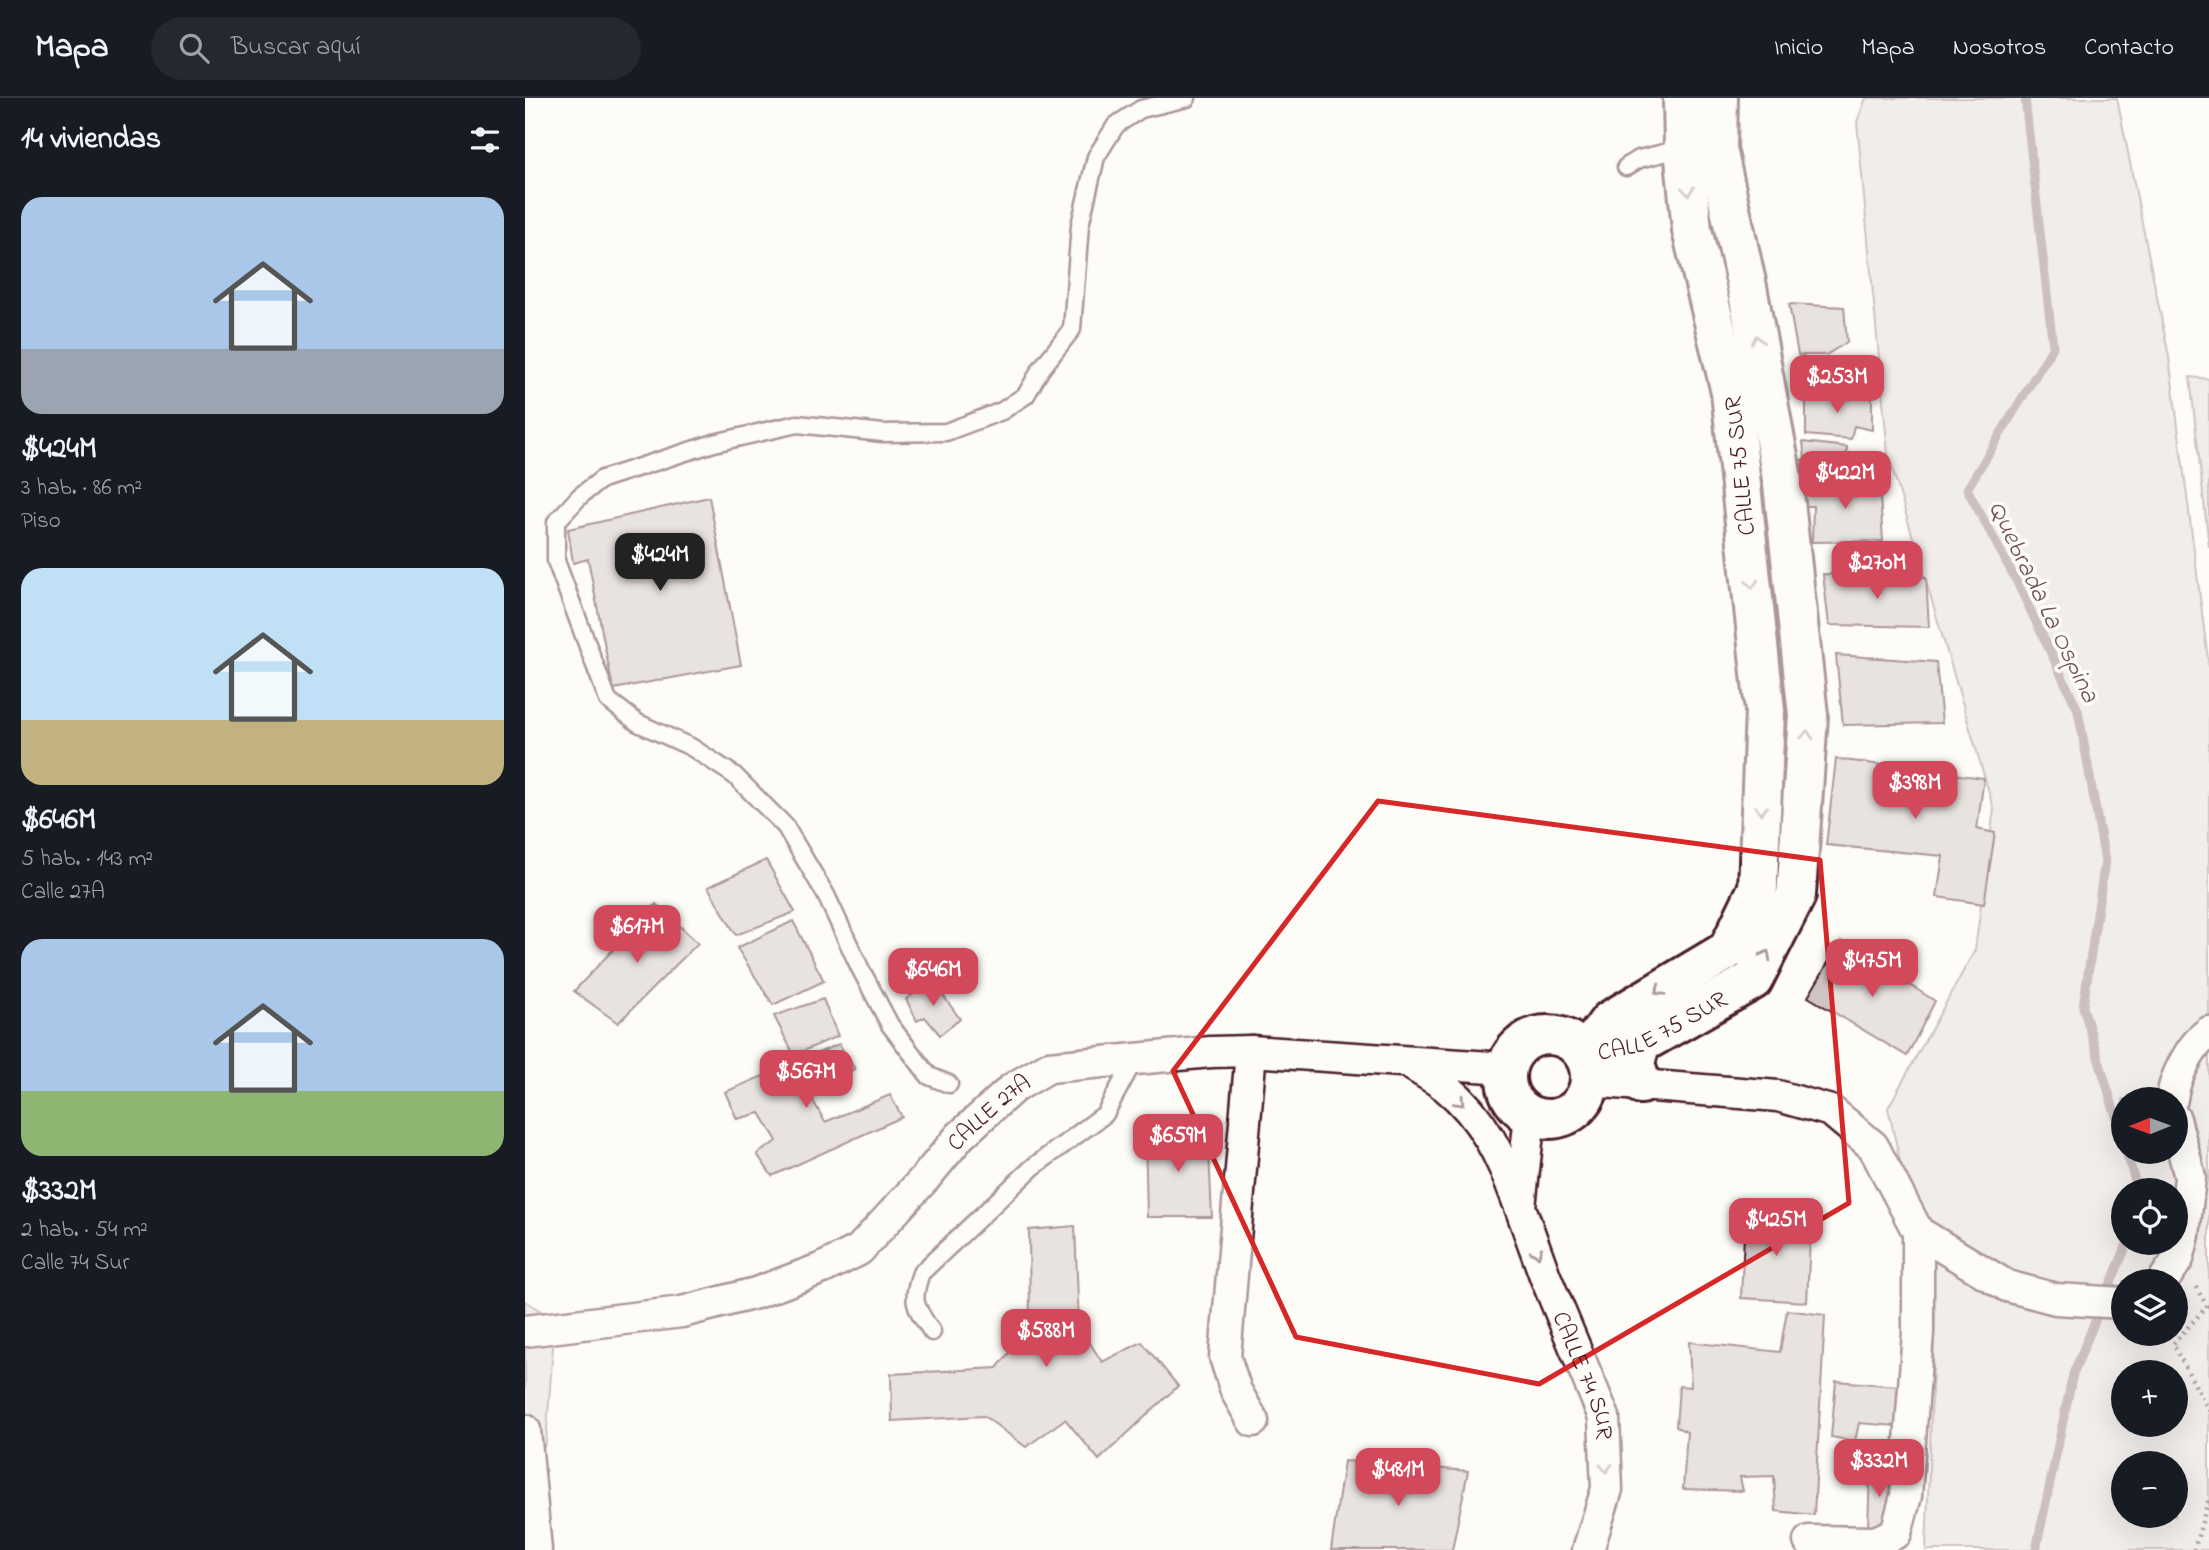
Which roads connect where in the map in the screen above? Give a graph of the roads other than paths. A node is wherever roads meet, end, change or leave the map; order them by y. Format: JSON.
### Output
{"nodes":[{"id":1,"x":1187,"y":98,"type":"edge"},
{"id":2,"x":1683,"y":98,"type":"edge"},
{"id":3,"x":1718,"y":98,"type":"edge"},
{"id":4,"x":1684,"y":148,"type":"junction"},
{"id":5,"x":1626,"y":167,"type":"dead end"},
{"id":6,"x":2209,"y":1032,"type":"edge"},
{"id":7,"x":1640,"y":1044,"type":"junction"},
{"id":8,"x":1251,"y":1051,"type":"junction"},
{"id":9,"x":1135,"y":1058,"type":"junction"},
{"id":10,"x":1406,"y":1061,"type":"junction"},
{"id":11,"x":1587,"y":1068,"type":"junction"},
{"id":12,"x":1506,"y":1069,"type":"junction"},
{"id":13,"x":949,"y":1084,"type":"dead end"},
{"id":14,"x":1641,"y":1084,"type":"junction"},
{"id":15,"x":2174,"y":1087,"type":"edge"},
{"id":16,"x":1530,"y":1115,"type":"junction"},
{"id":17,"x":2187,"y":1164,"type":"edge"},
{"id":18,"x":1520,"y":1207,"type":"junction"},
{"id":19,"x":1918,"y":1231,"type":"junction"},
{"id":20,"x":2171,"y":1269,"type":"edge"},
{"id":21,"x":2111,"y":1302,"type":"edge"},
{"id":22,"x":525,"y":1332,"type":"edge"},
{"id":23,"x":932,"y":1332,"type":"dead end"},
{"id":24,"x":525,"y":1351,"type":"edge"},
{"id":25,"x":1253,"y":1422,"type":"dead end"},
{"id":26,"x":525,"y":1430,"type":"edge"},
{"id":27,"x":1809,"y":1541,"type":"dead end"},
{"id":28,"x":536,"y":1550,"type":"edge"},
{"id":29,"x":1588,"y":1550,"type":"edge"}],
"edges":[{"from":1,"to":13,"type":"lane"},
{"from":2,"to":4,"type":"street","name":"CALLE 75 SUR"},
{"from":7,"to":3,"type":"street","name":"CALLE 75 SUR","one_way":true},
{"from":4,"to":5,"type":"lane"},
{"from":4,"to":11,"type":"street","name":"CALLE 75 SUR","one_way":true},
{"from":6,"to":15,"type":"street"},
{"from":7,"to":11,"type":"street","name":"CALLE 75 SUR"},
{"from":7,"to":14,"type":"street"},
{"from":8,"to":9,"type":"street","name":"CALLE 27A"},
{"from":8,"to":10,"type":"street","name":"CALLE 27A"},
{"from":8,"to":25,"type":"street"},
{"from":9,"to":22,"type":"street","name":"CALLE 27A"},
{"from":9,"to":23,"type":"lane"},
{"from":10,"to":12,"type":"street","name":"CALLE 27A"},
{"from":10,"to":18,"type":"street","name":"CALLE 74 SUR","one_way":true},
{"from":11,"to":12,"type":"street"},
{"from":11,"to":14,"type":"street"},
{"from":11,"to":16,"type":"street"},
{"from":12,"to":16,"type":"street"},
{"from":14,"to":19,"type":"street"},
{"from":16,"to":18,"type":"street","name":"CALLE 74 SUR"},
{"from":17,"to":20,"type":"street"},
{"from":18,"to":29,"type":"street","name":"CALLE 74 SUR","one_way":true},
{"from":19,"to":21,"type":"street"},
{"from":19,"to":27,"type":"street"},
{"from":22,"to":24,"type":"street"},
{"from":26,"to":28,"type":"street"}]}
